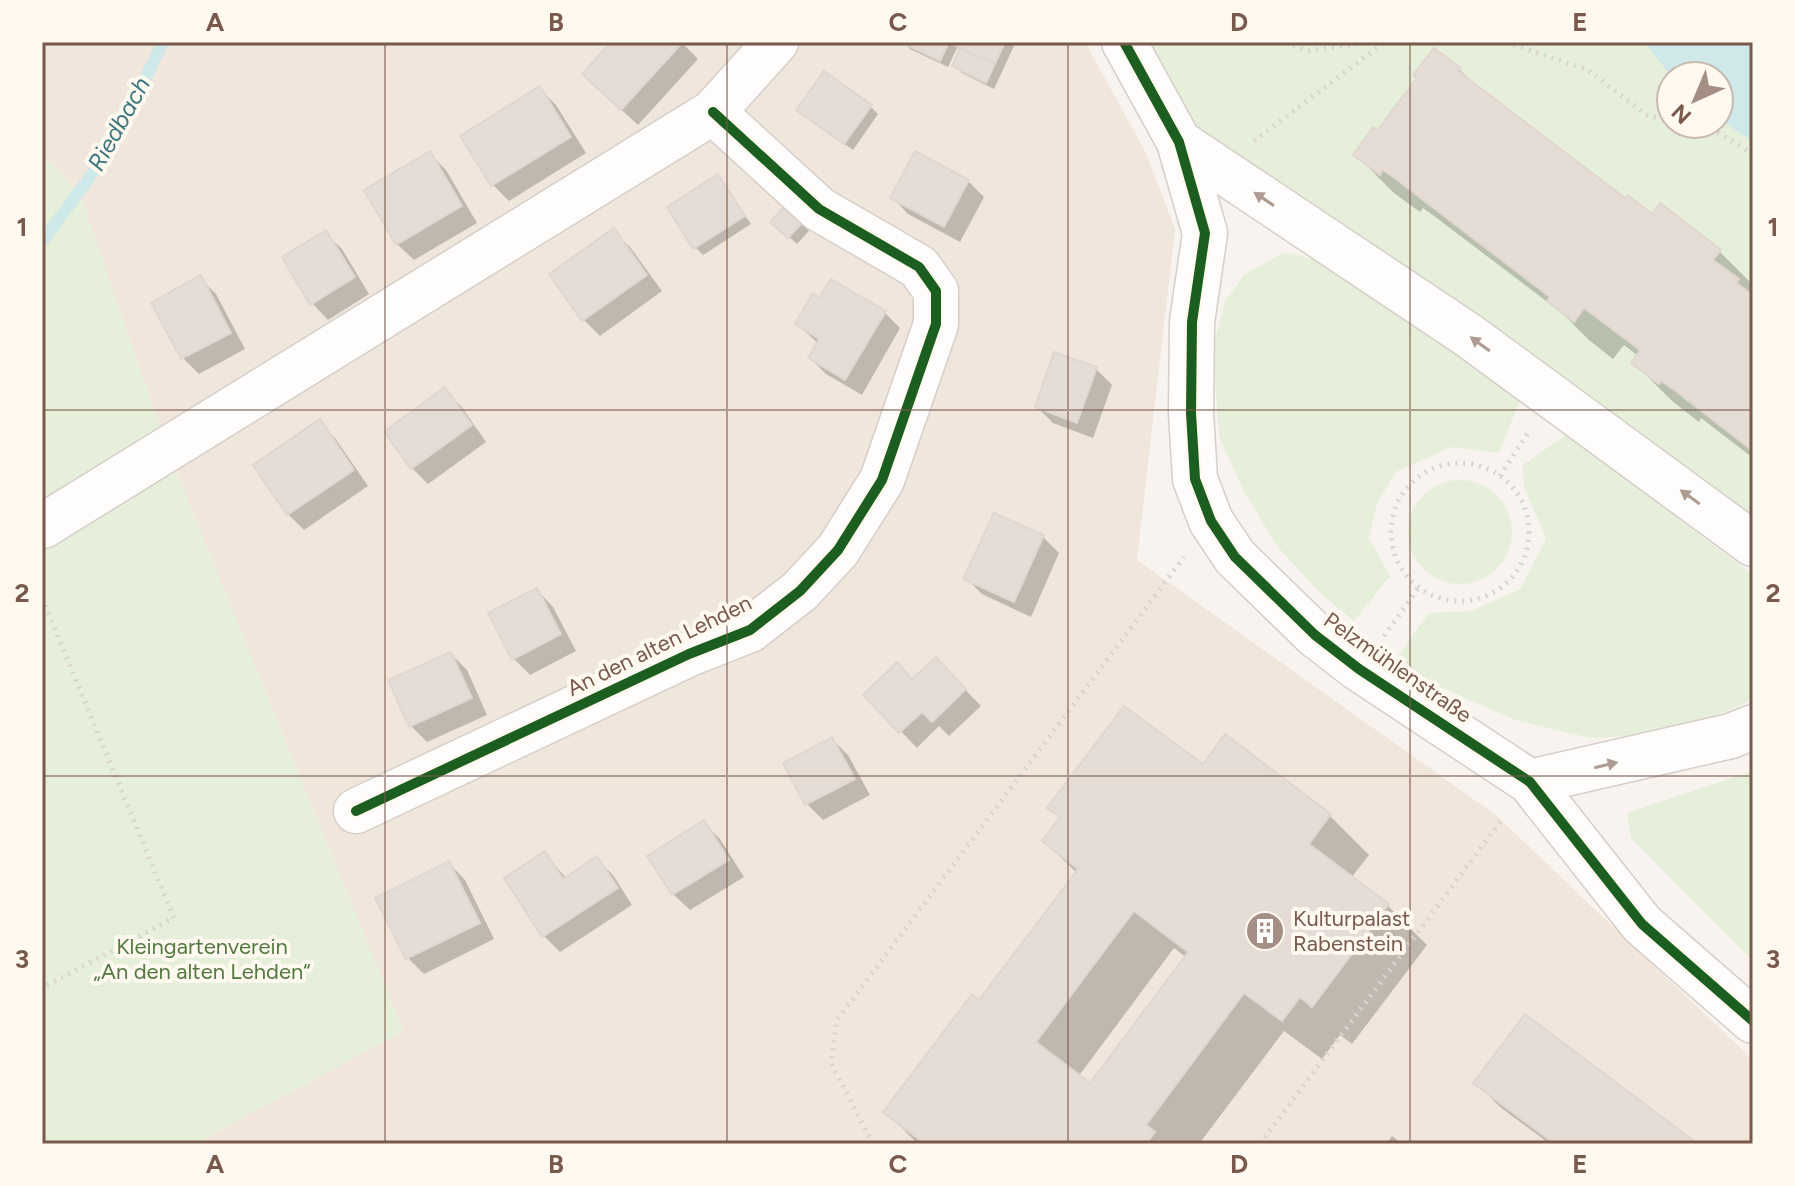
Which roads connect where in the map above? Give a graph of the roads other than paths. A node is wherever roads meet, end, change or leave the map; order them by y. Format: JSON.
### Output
{"nodes":[{"id":1,"x":776,"y":42,"type":"edge"},
{"id":2,"x":1124,"y":42,"type":"edge"},
{"id":3,"x":713,"y":112,"type":"junction"},
{"id":4,"x":1179,"y":142,"type":"junction"},
{"id":5,"x":43,"y":526,"type":"edge"},
{"id":6,"x":1753,"y":544,"type":"edge"},
{"id":7,"x":1753,"y":727,"type":"edge"},
{"id":8,"x":1530,"y":782,"type":"junction"},
{"id":9,"x":356,"y":811,"type":"dead end"},
{"id":10,"x":1753,"y":1021,"type":"edge"}],
"edges":[{"from":1,"to":3,"type":"street"},
{"from":2,"to":4,"type":"street","name":"Pelzmühlenstraße"},
{"from":3,"to":5,"type":"street"},
{"from":3,"to":9,"type":"street","name":"An den alten Lehden"},
{"from":6,"to":4,"type":"street","name":"Pelzmühlenstraße","one_way":true},
{"from":4,"to":8,"type":"street","name":"Pelzmühlenstraße"},
{"from":8,"to":7,"type":"street","one_way":true},
{"from":8,"to":10,"type":"street","name":"Pelzmühlenstraße"}]}
